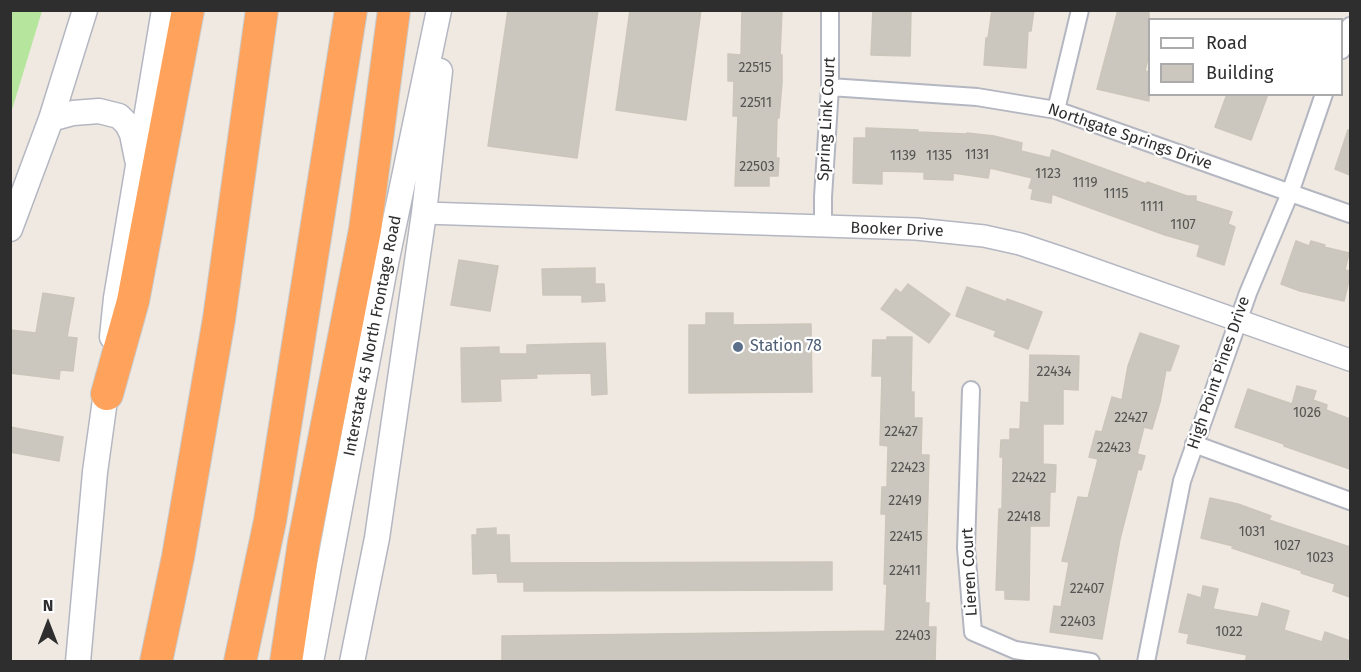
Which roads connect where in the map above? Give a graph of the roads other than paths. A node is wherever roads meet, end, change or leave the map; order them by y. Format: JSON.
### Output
{"nodes":[{"id":1,"x":85,"y":10,"type":"edge"},
{"id":2,"x":164,"y":10,"type":"edge"},
{"id":3,"x":188,"y":10,"type":"edge"},
{"id":4,"x":262,"y":10,"type":"edge"},
{"id":5,"x":351,"y":10,"type":"edge"},
{"id":6,"x":394,"y":10,"type":"edge"},
{"id":7,"x":439,"y":10,"type":"edge"},
{"id":8,"x":448,"y":10,"type":"edge"},
{"id":9,"x":830,"y":10,"type":"edge"},
{"id":10,"x":1080,"y":10,"type":"edge"},
{"id":11,"x":1350,"y":26,"type":"edge"},
{"id":12,"x":1343,"y":45,"type":"edge"},
{"id":13,"x":830,"y":87,"type":"junction"},
{"id":14,"x":1323,"y":96,"type":"edge"},
{"id":15,"x":1056,"y":110,"type":"junction"},
{"id":16,"x":51,"y":119,"type":"junction"},
{"id":17,"x":139,"y":167,"type":"junction"},
{"id":18,"x":1290,"y":193,"type":"junction"},
{"id":19,"x":423,"y":213,"type":"junction"},
{"id":20,"x":1350,"y":214,"type":"edge"},
{"id":21,"x":823,"y":227,"type":"junction"},
{"id":22,"x":10,"y":229,"type":"edge"},
{"id":23,"x":1238,"y":320,"type":"junction"},
{"id":24,"x":1350,"y":360,"type":"edge"},
{"id":25,"x":971,"y":390,"type":"dead end"},
{"id":26,"x":107,"y":394,"type":"junction"},
{"id":27,"x":1194,"y":444,"type":"junction"},
{"id":28,"x":1350,"y":501,"type":"edge"},
{"id":29,"x":78,"y":662,"type":"edge"},
{"id":30,"x":156,"y":662,"type":"edge"},
{"id":31,"x":240,"y":662,"type":"edge"},
{"id":32,"x":286,"y":662,"type":"edge"},
{"id":33,"x":311,"y":662,"type":"edge"},
{"id":34,"x":352,"y":662,"type":"edge"},
{"id":35,"x":1091,"y":662,"type":"edge"},
{"id":36,"x":1146,"y":662,"type":"edge"}],
"edges":[{"from":1,"to":16,"type":"main road"},
{"from":2,"to":17,"type":"main road"},
{"from":3,"to":26,"type":"highway"},
{"from":4,"to":30,"type":"highway"},
{"from":5,"to":31,"type":"highway"},
{"from":6,"to":32,"type":"highway"},
{"from":7,"to":33,"type":"main road","name":"Interstate 45 North Frontage Road"},
{"from":8,"to":19,"type":"main road"},
{"from":9,"to":13,"type":"street","name":"Spring Link Court"},
{"from":10,"to":15,"type":"street"},
{"from":11,"to":12,"type":"street"},
{"from":13,"to":15,"type":"street","name":"Northgate Springs Drive"},
{"from":13,"to":21,"type":"street","name":"Spring Link Court"},
{"from":14,"to":18,"type":"street","name":"High Point Pines Drive"},
{"from":15,"to":18,"type":"street","name":"Northgate Springs Drive"},
{"from":16,"to":17,"type":"main road"},
{"from":16,"to":22,"type":"main road"},
{"from":17,"to":26,"type":"main road"},
{"from":18,"to":20,"type":"street","name":"Northgate Springs Drive"},
{"from":18,"to":23,"type":"street","name":"High Point Pines Drive"},
{"from":19,"to":21,"type":"street","name":"Booker Drive"},
{"from":19,"to":34,"type":"main road"},
{"from":21,"to":23,"type":"street","name":"Booker Drive"},
{"from":23,"to":24,"type":"street","name":"Booker Drive"},
{"from":23,"to":27,"type":"street","name":"High Point Pines Drive"},
{"from":25,"to":35,"type":"street","name":"Lieren Court"},
{"from":26,"to":29,"type":"main road"},
{"from":27,"to":28,"type":"street"},
{"from":27,"to":36,"type":"street","name":"High Point Pines Drive"}]}
